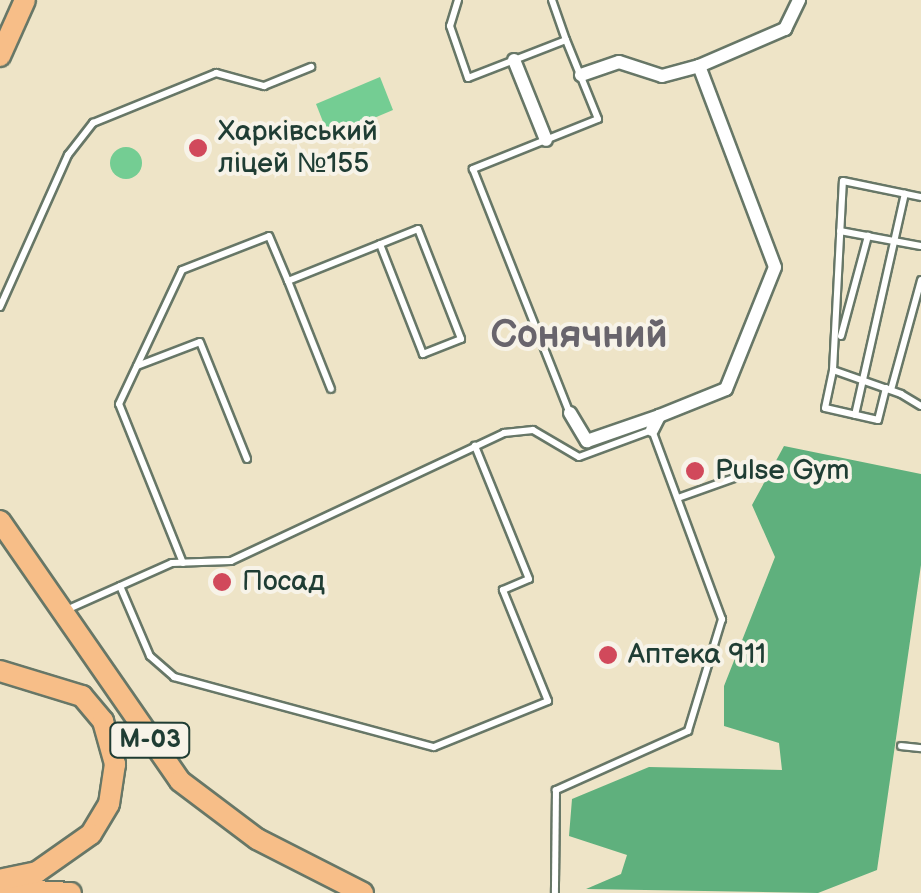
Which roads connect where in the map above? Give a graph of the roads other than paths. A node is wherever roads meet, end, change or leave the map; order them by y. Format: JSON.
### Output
{"nodes":[{"id":1,"x":26,"y":0,"type":"edge"},
{"id":2,"x":458,"y":0,"type":"edge"},
{"id":3,"x":552,"y":0,"type":"edge"},
{"id":4,"x":799,"y":0,"type":"edge"},
{"id":5,"x":566,"y":40,"type":"junction"},
{"id":6,"x":0,"y":56,"type":"edge"},
{"id":7,"x":514,"y":60,"type":"junction"},
{"id":8,"x":698,"y":66,"type":"junction"},
{"id":9,"x":311,"y":67,"type":"dead end"},
{"id":10,"x":580,"y":75,"type":"junction"},
{"id":11,"x":546,"y":140,"type":"junction"},
{"id":12,"x":905,"y":194,"type":"junction"},
{"id":13,"x":921,"y":197,"type":"edge"},
{"id":14,"x":840,"y":230,"type":"junction"},
{"id":15,"x":868,"y":236,"type":"junction"},
{"id":16,"x":896,"y":242,"type":"junction"},
{"id":17,"x":380,"y":244,"type":"junction"},
{"id":18,"x":921,"y":246,"type":"edge"},
{"id":19,"x":921,"y":280,"type":"edge"},
{"id":20,"x":288,"y":281,"type":"junction"},
{"id":21,"x":0,"y":307,"type":"edge"},
{"id":22,"x":840,"y":338,"type":"junction"},
{"id":23,"x":137,"y":366,"type":"junction"},
{"id":24,"x":833,"y":370,"type":"junction"},
{"id":25,"x":862,"y":380,"type":"junction"},
{"id":26,"x":888,"y":389,"type":"junction"},
{"id":27,"x":331,"y":390,"type":"dead end"},
{"id":28,"x":921,"y":406,"type":"edge"},
{"id":29,"x":570,"y":413,"type":"joint"},
{"id":30,"x":856,"y":415,"type":"junction"},
{"id":31,"x":659,"y":416,"type":"junction"},
{"id":32,"x":652,"y":430,"type":"junction"},
{"id":33,"x":475,"y":446,"type":"junction"},
{"id":34,"x":247,"y":459,"type":"dead end"},
{"id":35,"x":734,"y":478,"type":"dead end"},
{"id":36,"x":678,"y":498,"type":"junction"},
{"id":37,"x":0,"y":521,"type":"edge"},
{"id":38,"x":183,"y":563,"type":"junction"},
{"id":39,"x":120,"y":586,"type":"junction"},
{"id":40,"x":58,"y":613,"type":"junction"},
{"id":41,"x":0,"y":671,"type":"edge"},
{"id":42,"x":901,"y":746,"type":"dead end"},
{"id":43,"x":921,"y":748,"type":"edge"},
{"id":44,"x":0,"y":880,"type":"edge"},
{"id":45,"x":0,"y":889,"type":"edge"},
{"id":46,"x":71,"y":893,"type":"edge"},
{"id":47,"x":363,"y":893,"type":"edge"},
{"id":48,"x":555,"y":893,"type":"edge"}],
"edges":[{"from":1,"to":6,"type":"main road"},
{"from":2,"to":7,"type":"lane"},
{"from":3,"to":5,"type":"lane"},
{"from":4,"to":8,"type":"street"},
{"from":5,"to":7,"type":"lane"},
{"from":5,"to":10,"type":"lane"},
{"from":7,"to":11,"type":"street"},
{"from":8,"to":10,"type":"street"},
{"from":8,"to":31,"type":"street"},
{"from":9,"to":21,"type":"lane"},
{"from":10,"to":11,"type":"lane"},
{"from":11,"to":29,"type":"lane"},
{"from":12,"to":13,"type":"lane"},
{"from":12,"to":14,"type":"lane"},
{"from":12,"to":16,"type":"lane"},
{"from":14,"to":15,"type":"lane"},
{"from":14,"to":22,"type":"lane"},
{"from":15,"to":16,"type":"lane"},
{"from":15,"to":22,"type":"lane"},
{"from":16,"to":18,"type":"lane"},
{"from":16,"to":25,"type":"lane"},
{"from":17,"to":17,"type":"lane"},
{"from":17,"to":20,"type":"lane"},
{"from":19,"to":26,"type":"lane"},
{"from":20,"to":23,"type":"lane"},
{"from":20,"to":27,"type":"lane"},
{"from":22,"to":24,"type":"lane"},
{"from":23,"to":34,"type":"lane"},
{"from":23,"to":38,"type":"lane"},
{"from":24,"to":25,"type":"lane"},
{"from":24,"to":30,"type":"lane"},
{"from":25,"to":26,"type":"lane"},
{"from":25,"to":30,"type":"lane"},
{"from":26,"to":28,"type":"lane"},
{"from":26,"to":30,"type":"lane"},
{"from":29,"to":31,"type":"street"},
{"from":31,"to":32,"type":"street"},
{"from":32,"to":33,"type":"lane"},
{"from":32,"to":36,"type":"lane"},
{"from":33,"to":38,"type":"lane"},
{"from":33,"to":39,"type":"lane"},
{"from":35,"to":36,"type":"lane"},
{"from":36,"to":48,"type":"lane"},
{"from":37,"to":40,"type":"main road","number":"М-03"},
{"from":38,"to":39,"type":"lane"},
{"from":39,"to":40,"type":"lane"},
{"from":40,"to":47,"type":"main road","number":"М-03"},
{"from":41,"to":44,"type":"main road","number":"М-03"},
{"from":42,"to":43,"type":"lane"},
{"from":45,"to":46,"type":"main road"}]}
